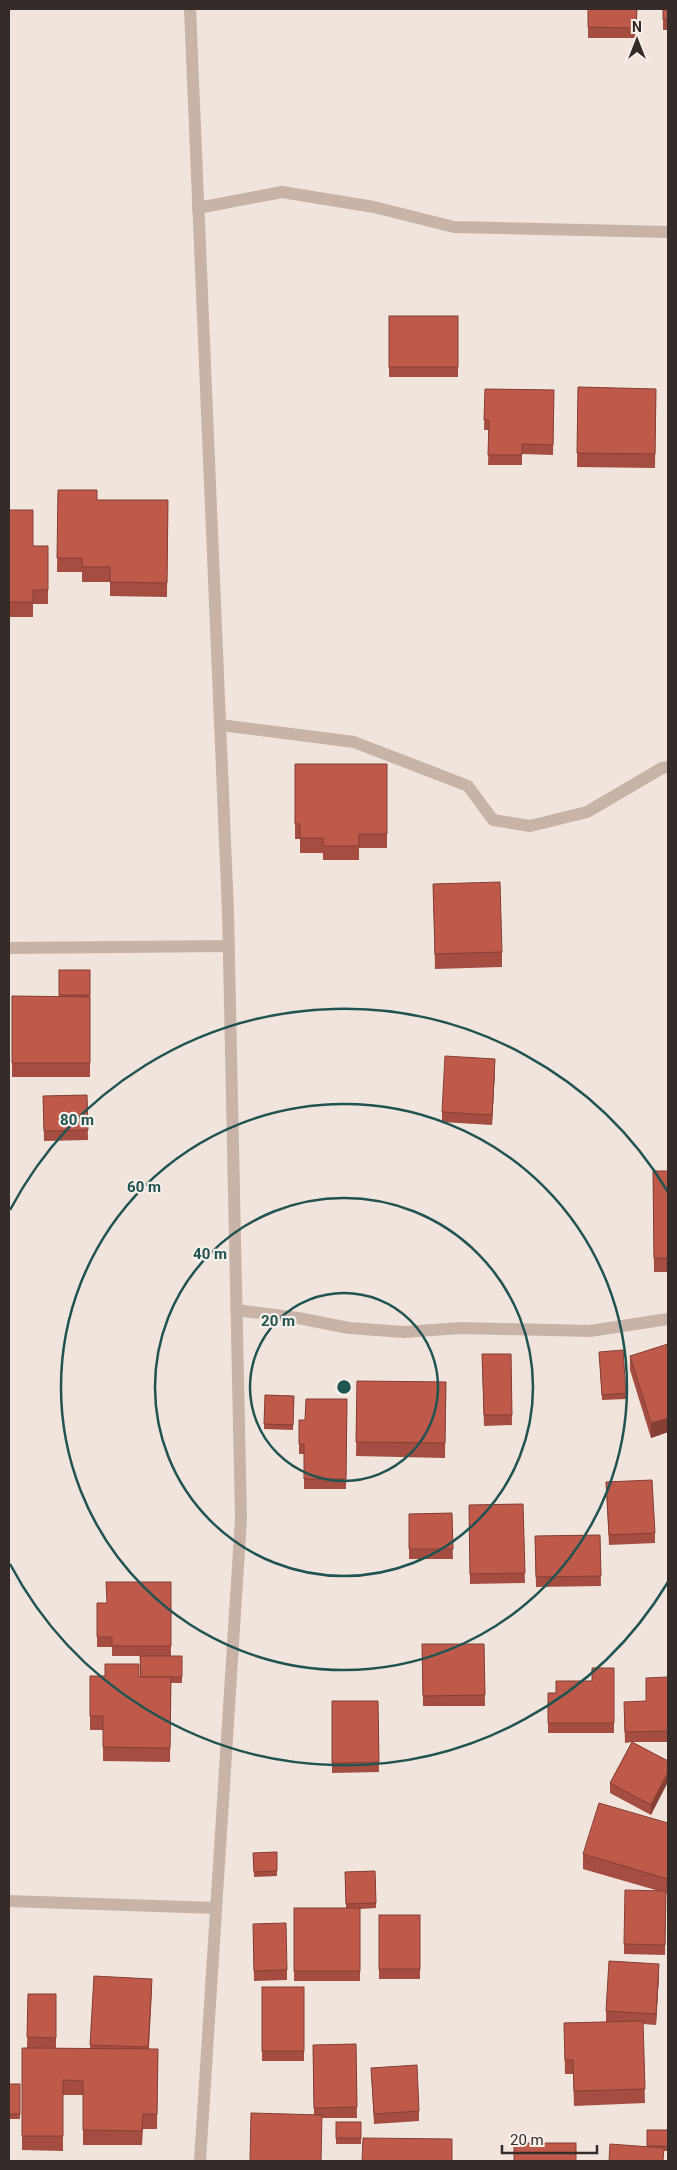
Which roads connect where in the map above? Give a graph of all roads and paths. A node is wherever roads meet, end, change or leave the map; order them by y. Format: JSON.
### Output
{"nodes":[{"id":1,"x":190,"y":9,"type":"edge"},
{"id":2,"x":198,"y":208,"type":"junction"},
{"id":3,"x":668,"y":232,"type":"edge"},
{"id":4,"x":220,"y":725,"type":"junction"},
{"id":5,"x":668,"y":767,"type":"edge"},
{"id":6,"x":229,"y":946,"type":"junction"},
{"id":7,"x":9,"y":948,"type":"edge"},
{"id":8,"x":236,"y":1310,"type":"junction"},
{"id":9,"x":668,"y":1319,"type":"edge"},
{"id":10,"x":9,"y":1901,"type":"edge"},
{"id":11,"x":216,"y":1908,"type":"junction"},
{"id":12,"x":200,"y":2161,"type":"edge"}],
"edges":[{"from":1,"to":2,"type":"street"},
{"from":2,"to":3,"type":"street"},
{"from":2,"to":4,"type":"street"},
{"from":4,"to":5,"type":"street"},
{"from":4,"to":6,"type":"street"},
{"from":6,"to":7,"type":"street"},
{"from":6,"to":8,"type":"street"},
{"from":8,"to":9,"type":"street"},
{"from":8,"to":11,"type":"street"},
{"from":10,"to":11,"type":"street"},
{"from":11,"to":12,"type":"street"}]}
